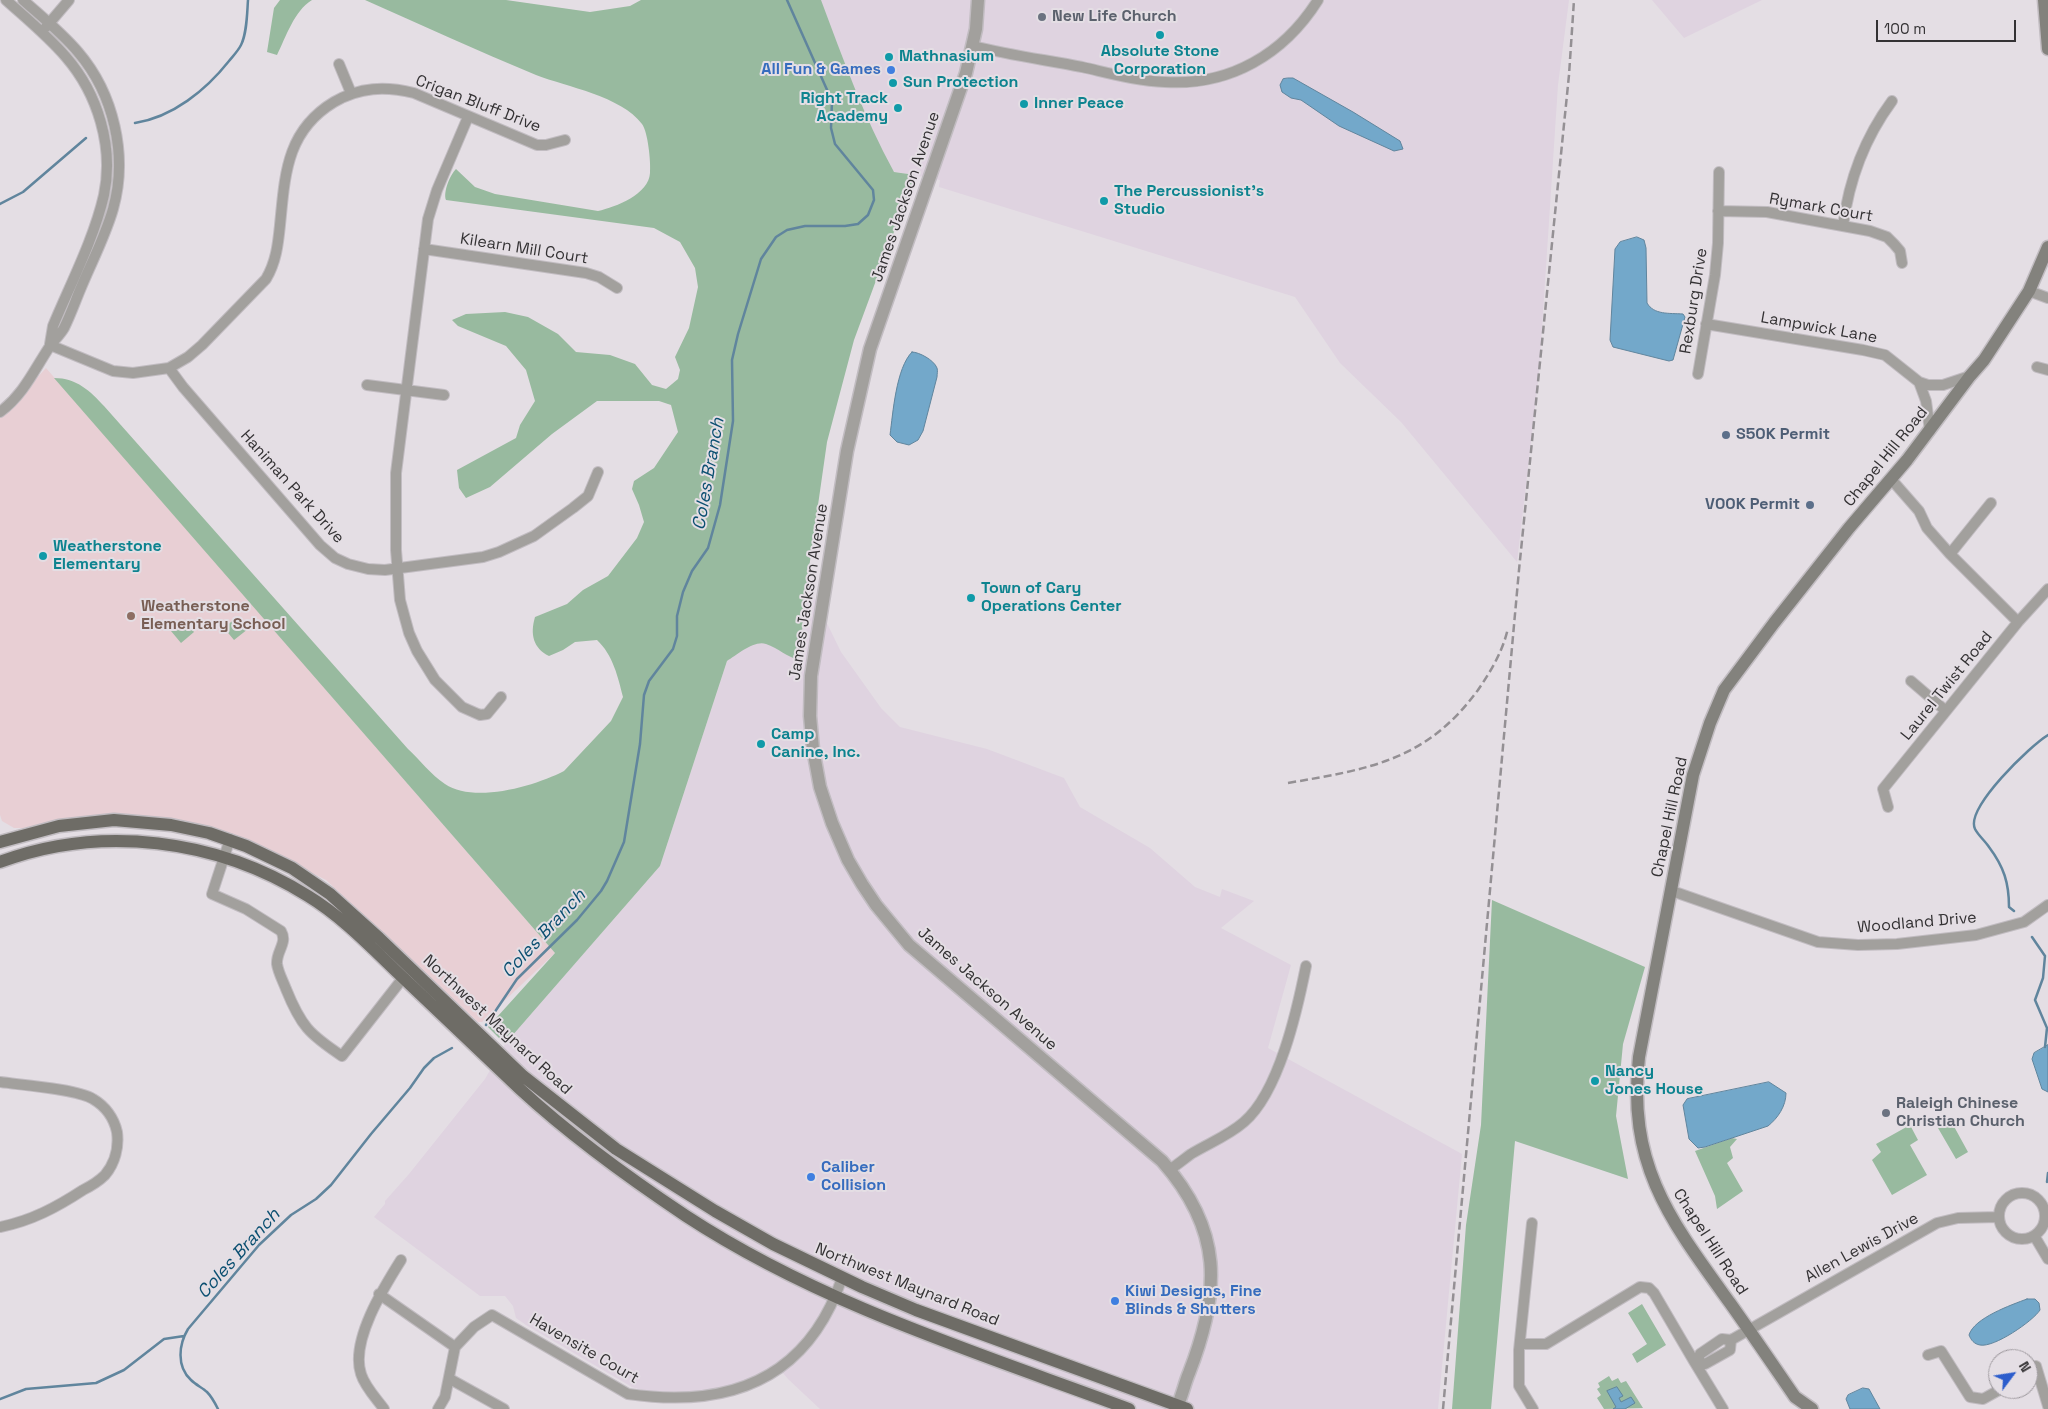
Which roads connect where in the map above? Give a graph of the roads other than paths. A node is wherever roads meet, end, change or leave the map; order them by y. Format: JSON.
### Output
{"nodes":[{"id":1,"x":6,"y":0,"type":"edge"},
{"id":2,"x":23,"y":0,"type":"edge"},
{"id":3,"x":69,"y":0,"type":"edge"},
{"id":4,"x":978,"y":0,"type":"edge"},
{"id":5,"x":1318,"y":0,"type":"edge"},
{"id":6,"x":2044,"y":0,"type":"edge"},
{"id":7,"x":49,"y":23,"type":"junction"},
{"id":8,"x":42,"y":32,"type":"junction"},
{"id":9,"x":973,"y":46,"type":"junction"},
{"id":10,"x":2048,"y":49,"type":"edge"},
{"id":11,"x":339,"y":64,"type":"dead end"},
{"id":12,"x":351,"y":93,"type":"junction"},
{"id":13,"x":1892,"y":101,"type":"dead end"},
{"id":14,"x":468,"y":117,"type":"junction"},
{"id":15,"x":564,"y":140,"type":"dead end"},
{"id":16,"x":1718,"y":172,"type":"dead end"},
{"id":17,"x":1718,"y":211,"type":"junction"},
{"id":18,"x":1843,"y":226,"type":"junction"},
{"id":19,"x":2048,"y":248,"type":"edge"},
{"id":20,"x":424,"y":249,"type":"junction"},
{"id":21,"x":1902,"y":263,"type":"dead end"},
{"id":22,"x":617,"y":288,"type":"dead end"},
{"id":23,"x":2029,"y":291,"type":"junction"},
{"id":24,"x":2048,"y":298,"type":"edge"},
{"id":25,"x":1706,"y":324,"type":"junction"},
{"id":26,"x":50,"y":345,"type":"junction"},
{"id":27,"x":2037,"y":367,"type":"dead end"},
{"id":28,"x":169,"y":368,"type":"junction"},
{"id":29,"x":2048,"y":370,"type":"edge"},
{"id":30,"x":1698,"y":374,"type":"dead end"},
{"id":31,"x":1970,"y":376,"type":"junction"},
{"id":32,"x":1919,"y":382,"type":"junction"},
{"id":33,"x":367,"y":385,"type":"dead end"},
{"id":34,"x":406,"y":389,"type":"junction"},
{"id":35,"x":444,"y":395,"type":"dead end"},
{"id":36,"x":0,"y":412,"type":"edge"},
{"id":37,"x":1930,"y":431,"type":"junction"},
{"id":38,"x":598,"y":472,"type":"dead end"},
{"id":39,"x":1891,"y":479,"type":"junction"},
{"id":40,"x":1990,"y":504,"type":"dead end"},
{"id":41,"x":1950,"y":554,"type":"junction"},
{"id":42,"x":397,"y":568,"type":"junction"},
{"id":43,"x":2048,"y":589,"type":"edge"},
{"id":44,"x":2018,"y":622,"type":"junction"},
{"id":45,"x":1911,"y":682,"type":"dead end"},
{"id":46,"x":501,"y":697,"type":"dead end"},
{"id":47,"x":1946,"y":712,"type":"junction"},
{"id":48,"x":1888,"y":807,"type":"dead end"},
{"id":49,"x":230,"y":839,"type":"junction"},
{"id":50,"x":0,"y":841,"type":"edge"},
{"id":51,"x":224,"y":857,"type":"junction"},
{"id":52,"x":3,"y":861,"type":"edge"},
{"id":53,"x":1672,"y":891,"type":"junction"},
{"id":54,"x":2048,"y":905,"type":"edge"},
{"id":55,"x":1306,"y":966,"type":"dead end"},
{"id":56,"x":403,"y":978,"type":"junction"},
{"id":57,"x":0,"y":1082,"type":"edge"},
{"id":58,"x":1169,"y":1170,"type":"junction"},
{"id":59,"x":2044,"y":1201,"type":"edge"},
{"id":60,"x":2047,"y":1214,"type":"edge"},
{"id":61,"x":1998,"y":1217,"type":"junction"},
{"id":62,"x":1532,"y":1223,"type":"dead end"},
{"id":63,"x":0,"y":1227,"type":"edge"},
{"id":64,"x":2035,"y":1237,"type":"junction"},
{"id":65,"x":2048,"y":1259,"type":"edge"},
{"id":66,"x":401,"y":1260,"type":"dead end"},
{"id":67,"x":842,"y":1278,"type":"junction"},
{"id":68,"x":379,"y":1294,"type":"junction"},
{"id":69,"x":836,"y":1297,"type":"junction"},
{"id":70,"x":1748,"y":1329,"type":"junction"},
{"id":71,"x":1520,"y":1344,"type":"junction"},
{"id":72,"x":455,"y":1346,"type":"junction"},
{"id":73,"x":1928,"y":1355,"type":"dead end"},
{"id":74,"x":1696,"y":1362,"type":"junction"},
{"id":75,"x":2038,"y":1373,"type":"edge"},
{"id":76,"x":450,"y":1379,"type":"junction"},
{"id":77,"x":1988,"y":1396,"type":"edge"},
{"id":78,"x":1795,"y":1403,"type":"edge"},
{"id":79,"x":2048,"y":1406,"type":"edge"},
{"id":80,"x":688,"y":1407,"type":"edge"},
{"id":81,"x":1180,"y":1408,"type":"edge"},
{"id":82,"x":384,"y":1409,"type":"edge"},
{"id":83,"x":438,"y":1409,"type":"edge"},
{"id":84,"x":504,"y":1409,"type":"edge"},
{"id":85,"x":1129,"y":1409,"type":"edge"},
{"id":86,"x":1533,"y":1409,"type":"edge"},
{"id":87,"x":1723,"y":1409,"type":"edge"},
{"id":88,"x":1812,"y":1409,"type":"edge"}],
"edges":[{"from":1,"to":8,"type":"street"},
{"from":2,"to":7,"type":"street"},
{"from":3,"to":7,"type":"street"},
{"from":4,"to":9,"type":"street","name":"James Jackson Avenue"},
{"from":5,"to":9,"type":"street"},
{"from":6,"to":10,"type":"main road"},
{"from":7,"to":8,"type":"street"},
{"from":7,"to":26,"type":"street"},
{"from":8,"to":26,"type":"street"},
{"from":9,"to":58,"type":"street","name":"James Jackson Avenue"},
{"from":11,"to":12,"type":"street"},
{"from":12,"to":14,"type":"street","name":"Crigan Bluff Drive"},
{"from":12,"to":28,"type":"street","name":"Crigan Bluff Drive"},
{"from":13,"to":18,"type":"street"},
{"from":14,"to":15,"type":"street","name":"Crigan Bluff Drive"},
{"from":14,"to":20,"type":"street"},
{"from":16,"to":17,"type":"street","name":"Rexburg Drive"},
{"from":17,"to":18,"type":"street","name":"Rymark Court"},
{"from":17,"to":25,"type":"street","name":"Rexburg Drive"},
{"from":18,"to":21,"type":"street","name":"Rymark Court"},
{"from":19,"to":23,"type":"main road","name":"Chapel Hill Road"},
{"from":20,"to":22,"type":"street","name":"Kilearn Mill Court"},
{"from":20,"to":34,"type":"street"},
{"from":23,"to":24,"type":"street"},
{"from":23,"to":31,"type":"main road","name":"Chapel Hill Road"},
{"from":25,"to":30,"type":"street","name":"Rexburg Drive"},
{"from":25,"to":32,"type":"street","name":"Lampwick Lane"},
{"from":26,"to":28,"type":"street","name":"Crigan Bluff Drive"},
{"from":26,"to":36,"type":"street"},
{"from":27,"to":29,"type":"street"},
{"from":28,"to":42,"type":"street","name":"Haniman Park Drive"},
{"from":31,"to":32,"type":"street"},
{"from":31,"to":37,"type":"main road","name":"Chapel Hill Road"},
{"from":32,"to":37,"type":"street"},
{"from":33,"to":34,"type":"street"},
{"from":34,"to":35,"type":"street"},
{"from":34,"to":42,"type":"street"},
{"from":37,"to":39,"type":"main road","name":"Chapel Hill Road"},
{"from":38,"to":42,"type":"street","name":"Haniman Park Drive"},
{"from":39,"to":41,"type":"street"},
{"from":39,"to":53,"type":"main road","name":"Chapel Hill Road"},
{"from":40,"to":41,"type":"street"},
{"from":41,"to":44,"type":"street"},
{"from":42,"to":46,"type":"street"},
{"from":43,"to":44,"type":"street","name":"Laurel Twist Road"},
{"from":44,"to":47,"type":"street","name":"Laurel Twist Road"},
{"from":45,"to":47,"type":"street"},
{"from":47,"to":48,"type":"street","name":"Laurel Twist Road"},
{"from":49,"to":50,"type":"main road","name":"Northwest Maynard Road"},
{"from":49,"to":51,"type":"street"},
{"from":49,"to":67,"type":"main road","name":"Northwest Maynard Road"},
{"from":50,"to":52,"type":"main road"},
{"from":51,"to":52,"type":"main road","name":"Northwest Maynard Road"},
{"from":51,"to":56,"type":"main road","name":"Northwest Maynard Road"},
{"from":51,"to":56,"type":"street"},
{"from":53,"to":54,"type":"street","name":"Woodland Drive"},
{"from":53,"to":70,"type":"main road","name":"Chapel Hill Road"},
{"from":55,"to":58,"type":"street"},
{"from":56,"to":69,"type":"main road","name":"Northwest Maynard Road"},
{"from":57,"to":63,"type":"street"},
{"from":58,"to":81,"type":"street","name":"James Jackson Avenue"},
{"from":59,"to":60,"type":"street"},
{"from":59,"to":61,"type":"street"},
{"from":60,"to":64,"type":"street"},
{"from":61,"to":64,"type":"street"},
{"from":61,"to":70,"type":"street","name":"Allen Lewis Drive"},
{"from":62,"to":71,"type":"street"},
{"from":64,"to":65,"type":"street"},
{"from":66,"to":68,"type":"street"},
{"from":67,"to":69,"type":"street","name":"Havensite Court"},
{"from":67,"to":81,"type":"main road","name":"Northwest Maynard Road"},
{"from":68,"to":72,"type":"street"},
{"from":68,"to":82,"type":"street"},
{"from":69,"to":80,"type":"street","name":"Havensite Court"},
{"from":69,"to":85,"type":"main road","name":"Northwest Maynard Road"},
{"from":70,"to":74,"type":"street","name":"Allen Lewis Drive"},
{"from":70,"to":78,"type":"main road","name":"Chapel Hill Road"},
{"from":71,"to":74,"type":"street"},
{"from":71,"to":86,"type":"street"},
{"from":72,"to":76,"type":"street"},
{"from":72,"to":80,"type":"street","name":"Havensite Court"},
{"from":73,"to":77,"type":"street"},
{"from":74,"to":87,"type":"street"},
{"from":75,"to":79,"type":"street"},
{"from":76,"to":83,"type":"street"},
{"from":76,"to":84,"type":"street"},
{"from":78,"to":88,"type":"main road","name":"Chapel Hill Road"}]}
